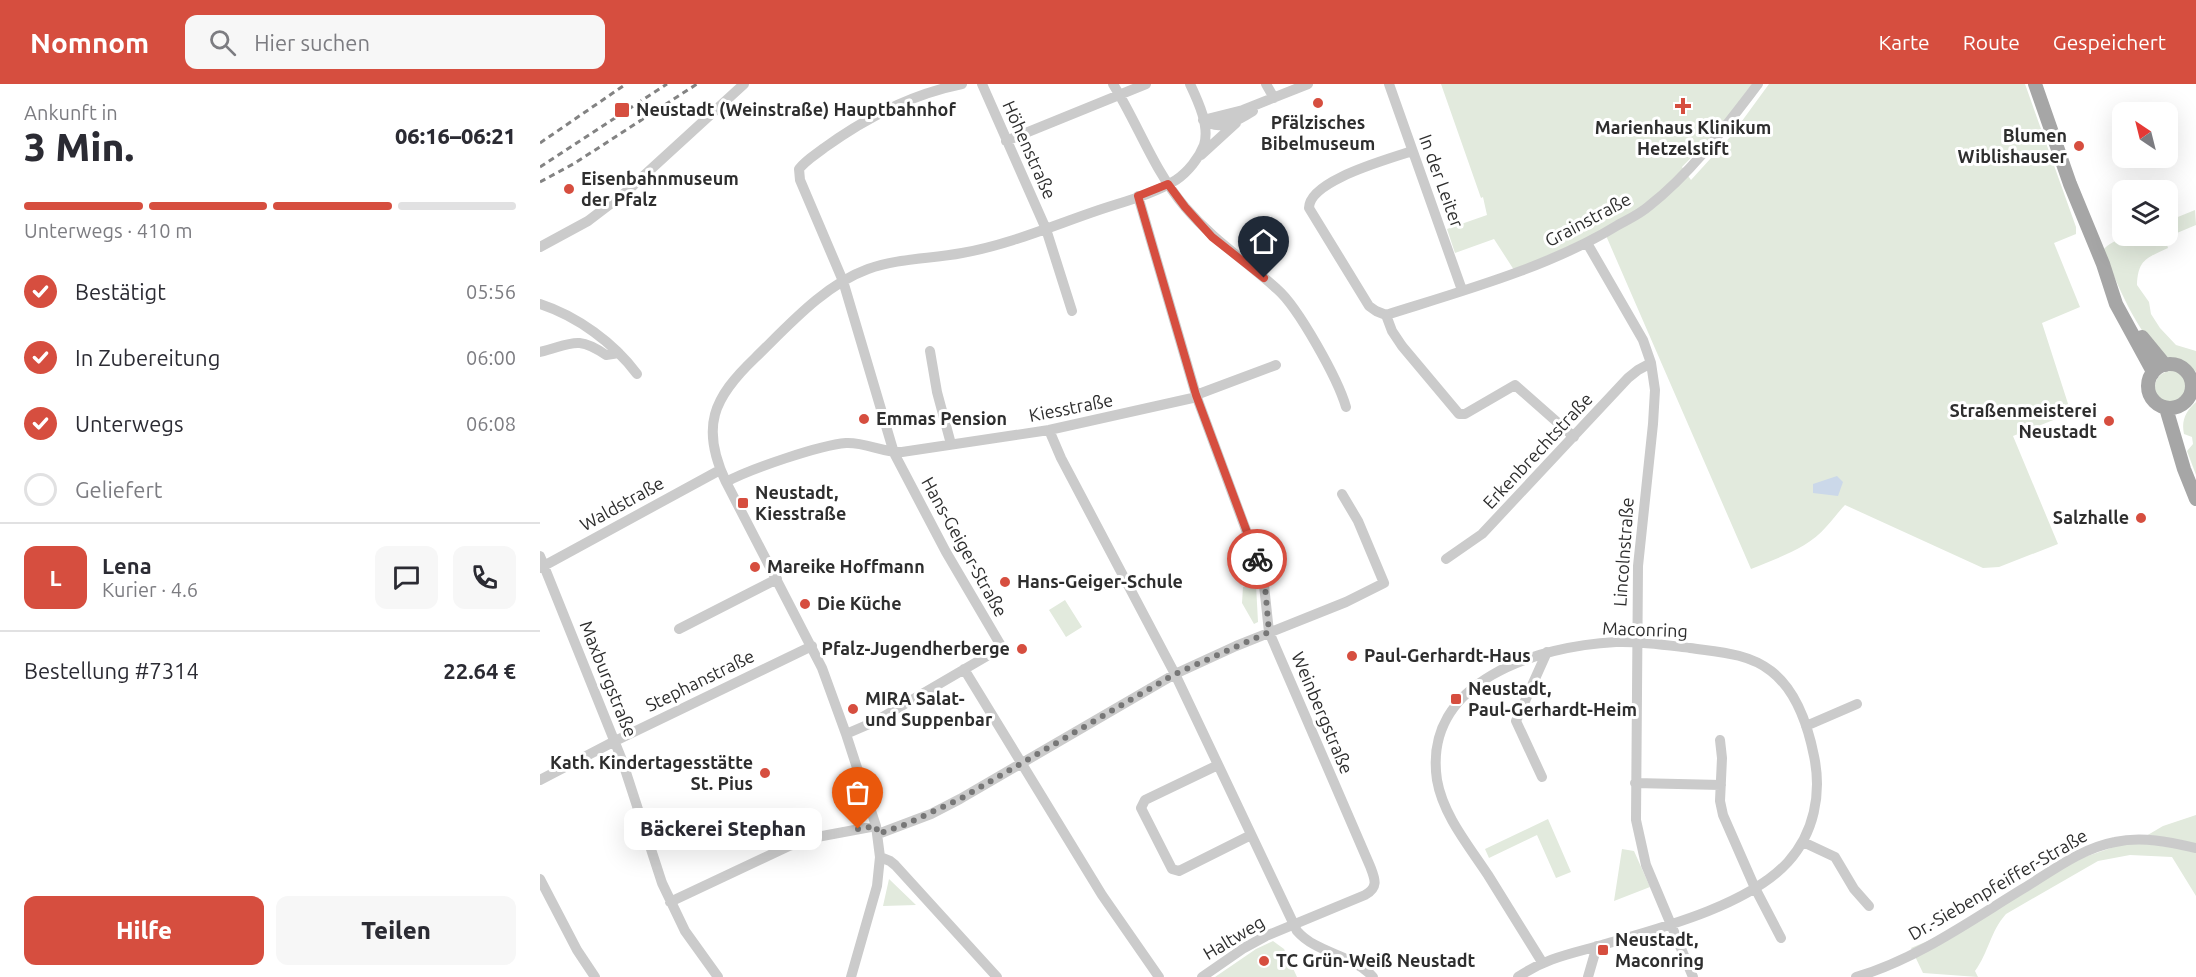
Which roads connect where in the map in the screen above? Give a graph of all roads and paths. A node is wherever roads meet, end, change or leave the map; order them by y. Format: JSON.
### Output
{"nodes":[{"id":1,"x":744,"y":84,"type":"edge"},
{"id":2,"x":962,"y":84,"type":"edge"},
{"id":3,"x":982,"y":84,"type":"edge"},
{"id":4,"x":1113,"y":84,"type":"edge"},
{"id":5,"x":1146,"y":84,"type":"edge"},
{"id":6,"x":1190,"y":84,"type":"edge"},
{"id":7,"x":1266,"y":84,"type":"edge"},
{"id":8,"x":1308,"y":84,"type":"edge"},
{"id":9,"x":1389,"y":84,"type":"edge"},
{"id":10,"x":1758,"y":84,"type":"edge"},
{"id":11,"x":2035,"y":84,"type":"edge"},
{"id":12,"x":1120,"y":94,"type":"junction"},
{"id":13,"x":1274,"y":98,"type":"junction"},
{"id":14,"x":1239,"y":119,"type":"junction"},
{"id":15,"x":1203,"y":120,"type":"junction"},
{"id":16,"x":1006,"y":141,"type":"junction"},
{"id":17,"x":1412,"y":150,"type":"junction"},
{"id":18,"x":1196,"y":159,"type":"junction"},
{"id":19,"x":1168,"y":184,"type":"junction"},
{"id":20,"x":1138,"y":196,"type":"junction"},
{"id":21,"x":1046,"y":229,"type":"junction"},
{"id":22,"x":1587,"y":243,"type":"junction"},
{"id":23,"x":540,"y":247,"type":"edge"},
{"id":24,"x":2103,"y":264,"type":"junction"},
{"id":25,"x":843,"y":281,"type":"junction"},
{"id":26,"x":1462,"y":290,"type":"junction"},
{"id":27,"x":540,"y":304,"type":"edge"},
{"id":28,"x":1072,"y":311,"type":"dead end"},
{"id":29,"x":1386,"y":315,"type":"junction"},
{"id":30,"x":930,"y":351,"type":"dead end"},
{"id":31,"x":540,"y":352,"type":"edge"},
{"id":32,"x":619,"y":353,"type":"junction"},
{"id":33,"x":1651,"y":363,"type":"junction"},
{"id":34,"x":1276,"y":365,"type":"dead end"},
{"id":35,"x":2165,"y":365,"type":"junction"},
{"id":36,"x":638,"y":374,"type":"dead end"},
{"id":37,"x":2152,"y":374,"type":"junction"},
{"id":38,"x":2193,"y":388,"type":"edge"},
{"id":39,"x":1197,"y":396,"type":"junction"},
{"id":40,"x":1346,"y":406,"type":"dead end"},
{"id":41,"x":2172,"y":407,"type":"junction"},
{"id":42,"x":1049,"y":430,"type":"junction"},
{"id":43,"x":1574,"y":437,"type":"junction"},
{"id":44,"x":951,"y":444,"type":"junction"},
{"id":45,"x":894,"y":453,"type":"junction"},
{"id":46,"x":720,"y":470,"type":"junction"},
{"id":47,"x":726,"y":482,"type":"junction"},
{"id":48,"x":1342,"y":494,"type":"dead end"},
{"id":49,"x":2196,"y":499,"type":"edge"},
{"id":50,"x":1446,"y":559,"type":"dead end"},
{"id":51,"x":542,"y":564,"type":"edge"},
{"id":52,"x":777,"y":579,"type":"junction"},
{"id":53,"x":679,"y":629,"type":"dead end"},
{"id":54,"x":1269,"y":632,"type":"junction"},
{"id":55,"x":1636,"y":642,"type":"junction"},
{"id":56,"x":812,"y":646,"type":"junction"},
{"id":57,"x":1547,"y":652,"type":"junction"},
{"id":58,"x":964,"y":669,"type":"junction"},
{"id":59,"x":1175,"y":674,"type":"junction"},
{"id":60,"x":1857,"y":704,"type":"dead end"},
{"id":61,"x":1806,"y":726,"type":"junction"},
{"id":62,"x":846,"y":734,"type":"junction"},
{"id":63,"x":1720,"y":740,"type":"dead end"},
{"id":64,"x":615,"y":741,"type":"junction"},
{"id":65,"x":1022,"y":764,"type":"junction"},
{"id":66,"x":1218,"y":765,"type":"junction"},
{"id":67,"x":1542,"y":777,"type":"dead end"},
{"id":68,"x":540,"y":780,"type":"edge"},
{"id":69,"x":1635,"y":783,"type":"junction"},
{"id":70,"x":1721,"y":785,"type":"junction"},
{"id":71,"x":877,"y":830,"type":"junction"},
{"id":72,"x":1251,"y":836,"type":"junction"},
{"id":73,"x":1803,"y":842,"type":"junction"},
{"id":74,"x":2196,"y":848,"type":"edge"},
{"id":75,"x":880,"y":857,"type":"junction"},
{"id":76,"x":540,"y":879,"type":"edge"},
{"id":77,"x":1755,"y":888,"type":"junction"},
{"id":78,"x":670,"y":902,"type":"junction"},
{"id":79,"x":1869,"y":906,"type":"dead end"},
{"id":80,"x":1293,"y":924,"type":"junction"},
{"id":81,"x":1670,"y":924,"type":"junction"},
{"id":82,"x":1781,"y":938,"type":"dead end"},
{"id":83,"x":1597,"y":946,"type":"junction"},
{"id":84,"x":1542,"y":962,"type":"junction"},
{"id":85,"x":1592,"y":974,"type":"edge"},
{"id":86,"x":595,"y":977,"type":"edge"},
{"id":87,"x":718,"y":977,"type":"edge"},
{"id":88,"x":851,"y":977,"type":"edge"},
{"id":89,"x":997,"y":977,"type":"edge"},
{"id":90,"x":1159,"y":977,"type":"edge"},
{"id":91,"x":1202,"y":977,"type":"edge"},
{"id":92,"x":1373,"y":977,"type":"edge"},
{"id":93,"x":1518,"y":977,"type":"edge"},
{"id":94,"x":1693,"y":977,"type":"edge"},
{"id":95,"x":1856,"y":977,"type":"edge"}],
"edges":[{"from":1,"to":23,"type":"street"},
{"from":2,"to":25,"type":"street"},
{"from":3,"to":16,"type":"street","name":"Höhenstraße"},
{"from":4,"to":12,"type":"street"},
{"from":5,"to":12,"type":"street"},
{"from":6,"to":15,"type":"street"},
{"from":7,"to":13,"type":"street"},
{"from":8,"to":13,"type":"street"},
{"from":9,"to":17,"type":"street","name":"In der Leiter"},
{"from":10,"to":22,"type":"street","name":"Grainstraße"},
{"from":11,"to":24,"type":"main road"},
{"from":12,"to":16,"type":"street"},
{"from":12,"to":19,"type":"street"},
{"from":13,"to":14,"type":"street"},
{"from":13,"to":15,"type":"street"},
{"from":14,"to":15,"type":"street"},
{"from":14,"to":18,"type":"street"},
{"from":15,"to":18,"type":"street"},
{"from":16,"to":21,"type":"street","name":"Höhenstraße"},
{"from":17,"to":26,"type":"street","name":"In der Leiter"},
{"from":17,"to":29,"type":"street"},
{"from":18,"to":19,"type":"street"},
{"from":19,"to":20,"type":"street"},
{"from":19,"to":40,"type":"street"},
{"from":20,"to":21,"type":"street"},
{"from":20,"to":39,"type":"street","name":"Weinbergstraße"},
{"from":21,"to":25,"type":"street"},
{"from":21,"to":28,"type":"street","name":"Höhenstraße"},
{"from":22,"to":26,"type":"street","name":"Grainstraße"},
{"from":22,"to":33,"type":"street","name":"Lincolnstraße"},
{"from":24,"to":35,"type":"main road"},
{"from":24,"to":37,"type":"main road"},
{"from":25,"to":45,"type":"street","name":"Hans-Geiger-Straße"},
{"from":25,"to":46,"type":"street"},
{"from":26,"to":29,"type":"street","name":"Grainstraße"},
{"from":27,"to":32,"type":"street"},
{"from":29,"to":43,"type":"street"},
{"from":30,"to":44,"type":"street"},
{"from":31,"to":32,"type":"street"},
{"from":32,"to":36,"type":"street"},
{"from":33,"to":43,"type":"street","name":"Erkenbrechtstraße"},
{"from":33,"to":55,"type":"street","name":"Lincolnstraße"},
{"from":34,"to":39,"type":"street"},
{"from":35,"to":37,"type":"main road"},
{"from":35,"to":38,"type":"main road"},
{"from":37,"to":41,"type":"main road"},
{"from":38,"to":41,"type":"main road"},
{"from":39,"to":42,"type":"street","name":"Kiesstraße"},
{"from":39,"to":54,"type":"street","name":"Weinbergstraße"},
{"from":41,"to":49,"type":"main road"},
{"from":42,"to":44,"type":"street","name":"Kiesstraße"},
{"from":42,"to":59,"type":"street"},
{"from":43,"to":50,"type":"street","name":"Erkenbrechtstraße"},
{"from":44,"to":45,"type":"street","name":"Kiesstraße"},
{"from":45,"to":47,"type":"street","name":"Kiesstraße"},
{"from":45,"to":58,"type":"street","name":"Hans-Geiger-Straße"},
{"from":46,"to":47,"type":"street"},
{"from":46,"to":51,"type":"street","name":"Waldstraße"},
{"from":47,"to":52,"type":"street"},
{"from":48,"to":54,"type":"street"},
{"from":51,"to":64,"type":"street","name":"Maxburgstraße"},
{"from":52,"to":53,"type":"street"},
{"from":52,"to":56,"type":"street"},
{"from":54,"to":59,"type":"street"},
{"from":54,"to":80,"type":"street","name":"Weinbergstraße"},
{"from":55,"to":57,"type":"street","name":"Maconring"},
{"from":55,"to":61,"type":"street","name":"Maconring"},
{"from":55,"to":69,"type":"street","name":"Lincolnstraße"},
{"from":56,"to":62,"type":"street"},
{"from":56,"to":64,"type":"street","name":"Stephanstraße"},
{"from":57,"to":67,"type":"street"},
{"from":57,"to":84,"type":"street","name":"Maconring"},
{"from":58,"to":62,"type":"street"},
{"from":58,"to":65,"type":"street"},
{"from":59,"to":65,"type":"street"},
{"from":59,"to":66,"type":"street"},
{"from":60,"to":61,"type":"street"},
{"from":61,"to":73,"type":"street","name":"Maconring"},
{"from":62,"to":71,"type":"street"},
{"from":63,"to":70,"type":"street"},
{"from":64,"to":68,"type":"street","name":"Stephanstraße"},
{"from":64,"to":78,"type":"street","name":"Maxburgstraße"},
{"from":65,"to":71,"type":"street"},
{"from":65,"to":90,"type":"street"},
{"from":66,"to":72,"type":"street"},
{"from":66,"to":72,"type":"street"},
{"from":69,"to":70,"type":"street"},
{"from":69,"to":81,"type":"street","name":"Lincolnstraße"},
{"from":70,"to":77,"type":"street"},
{"from":71,"to":75,"type":"street"},
{"from":71,"to":78,"type":"street"},
{"from":72,"to":80,"type":"street"},
{"from":73,"to":77,"type":"street","name":"Maconring"},
{"from":73,"to":79,"type":"street"},
{"from":74,"to":95,"type":"street","name":"Dr.-Siebenpfeiffer-Straße"},
{"from":75,"to":88,"type":"street"},
{"from":75,"to":89,"type":"street"},
{"from":76,"to":86,"type":"street"},
{"from":77,"to":81,"type":"street","name":"Maconring"},
{"from":77,"to":82,"type":"street"},
{"from":78,"to":87,"type":"street","name":"Maxburgstraße"},
{"from":80,"to":91,"type":"street","name":"Haltweg"},
{"from":80,"to":92,"type":"street","name":"Haltweg"},
{"from":81,"to":83,"type":"street","name":"Maconring"},
{"from":81,"to":94,"type":"street","name":"Lincolnstraße"},
{"from":83,"to":84,"type":"street","name":"Maconring"},
{"from":83,"to":85,"type":"street"},
{"from":84,"to":93,"type":"street"}]}
